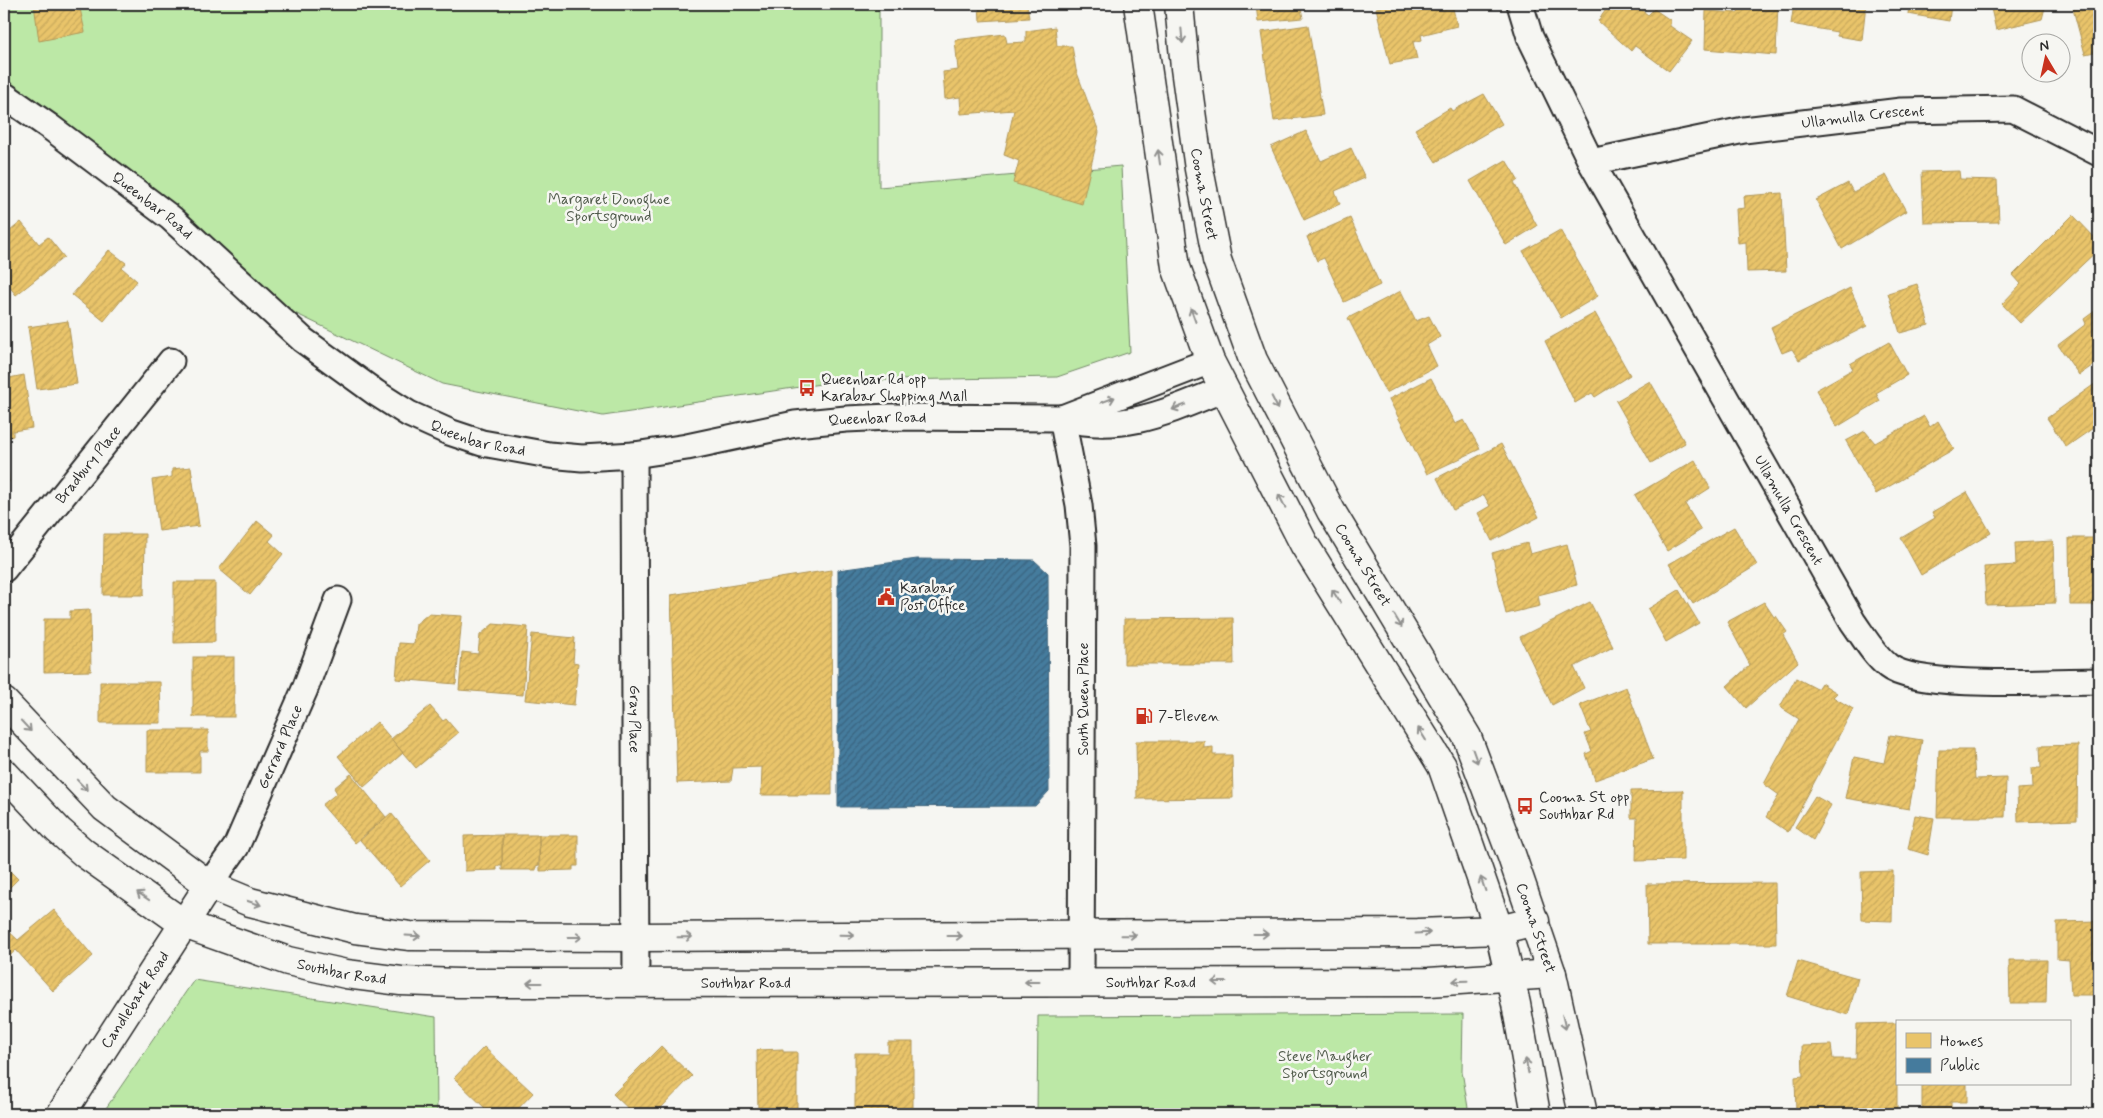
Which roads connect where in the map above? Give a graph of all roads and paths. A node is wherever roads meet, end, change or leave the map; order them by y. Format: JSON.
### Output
{"nodes":[{"id":1,"x":1138,"y":4,"type":"edge"},
{"id":2,"x":1179,"y":4,"type":"edge"},
{"id":3,"x":1520,"y":4,"type":"edge"},
{"id":4,"x":4,"y":95,"type":"edge"},
{"id":5,"x":2099,"y":153,"type":"edge"},
{"id":6,"x":1591,"y":162,"type":"junction"},
{"id":7,"x":1253,"y":360,"type":"junction"},
{"id":8,"x":171,"y":361,"type":"dead end"},
{"id":9,"x":1210,"y":361,"type":"junction"},
{"id":10,"x":1224,"y":389,"type":"junction"},
{"id":11,"x":1062,"y":418,"type":"junction"},
{"id":12,"x":634,"y":455,"type":"junction"},
{"id":13,"x":4,"y":569,"type":"edge"},
{"id":14,"x":338,"y":600,"type":"dead end"},
{"id":15,"x":2099,"y":681,"type":"edge"},
{"id":16,"x":4,"y":702,"type":"edge"},
{"id":17,"x":4,"y":772,"type":"edge"},
{"id":18,"x":208,"y":885,"type":"junction"},
{"id":19,"x":1535,"y":921,"type":"junction"},
{"id":20,"x":184,"y":924,"type":"junction"},
{"id":21,"x":1499,"y":930,"type":"junction"},
{"id":22,"x":1081,"y":935,"type":"junction"},
{"id":23,"x":636,"y":937,"type":"junction"},
{"id":24,"x":1552,"y":974,"type":"junction"},
{"id":25,"x":1509,"y":977,"type":"junction"},
{"id":26,"x":636,"y":982,"type":"junction"},
{"id":27,"x":1081,"y":982,"type":"junction"},
{"id":28,"x":61,"y":1114,"type":"edge"},
{"id":29,"x":1536,"y":1114,"type":"edge"},
{"id":30,"x":1583,"y":1114,"type":"edge"}],
"edges":[{"from":9,"to":1,"type":"main road","one_way":true},
{"from":2,"to":7,"type":"main road","name":"Cooma Street","one_way":true},
{"from":3,"to":6,"type":"street","name":"Ullamulla Crescent"},
{"from":4,"to":12,"type":"street","name":"Queenbar Road"},
{"from":5,"to":6,"type":"street","name":"Ullamulla Crescent"},
{"from":6,"to":15,"type":"street","name":"Ullamulla Crescent"},
{"from":7,"to":9,"type":"main road"},
{"from":7,"to":10,"type":"main road"},
{"from":7,"to":19,"type":"main road","name":"Cooma Street","one_way":true},
{"from":8,"to":13,"type":"street","name":"Bradbury Place"},
{"from":9,"to":10,"type":"main road"},
{"from":11,"to":9,"type":"street","name":"Queenbar Road","one_way":true},
{"from":10,"to":11,"type":"street","name":"Queenbar Road","one_way":true},
{"from":21,"to":10,"type":"main road","one_way":true},
{"from":11,"to":12,"type":"street","name":"Queenbar Road"},
{"from":11,"to":22,"type":"street","name":"South Queen Place"},
{"from":12,"to":23,"type":"street","name":"Gray Place"},
{"from":14,"to":18,"type":"street","name":"Gerrard Place"},
{"from":16,"to":18,"type":"main road","one_way":true},
{"from":20,"to":17,"type":"main road","name":"Southbar Road","one_way":true},
{"from":18,"to":20,"type":"main road","name":"Candlebark Road"},
{"from":18,"to":23,"type":"main road","one_way":true},
{"from":19,"to":21,"type":"main road"},
{"from":19,"to":24,"type":"main road","name":"Cooma Street"},
{"from":26,"to":20,"type":"main road","name":"Southbar Road","one_way":true},
{"from":20,"to":28,"type":"main road","name":"Candlebark Road"},
{"from":22,"to":21,"type":"main road","one_way":true},
{"from":21,"to":25,"type":"main road"},
{"from":23,"to":22,"type":"main road","one_way":true},
{"from":22,"to":27,"type":"street","name":"South Queen Place"},
{"from":23,"to":26,"type":"street","name":"Gray Place"},
{"from":24,"to":25,"type":"main road","name":"Southbar Road"},
{"from":24,"to":30,"type":"main road","name":"Cooma Street","one_way":true},
{"from":25,"to":27,"type":"main road","name":"Southbar Road","one_way":true},
{"from":29,"to":25,"type":"main road","one_way":true},
{"from":27,"to":26,"type":"main road","name":"Southbar Road","one_way":true}]}
